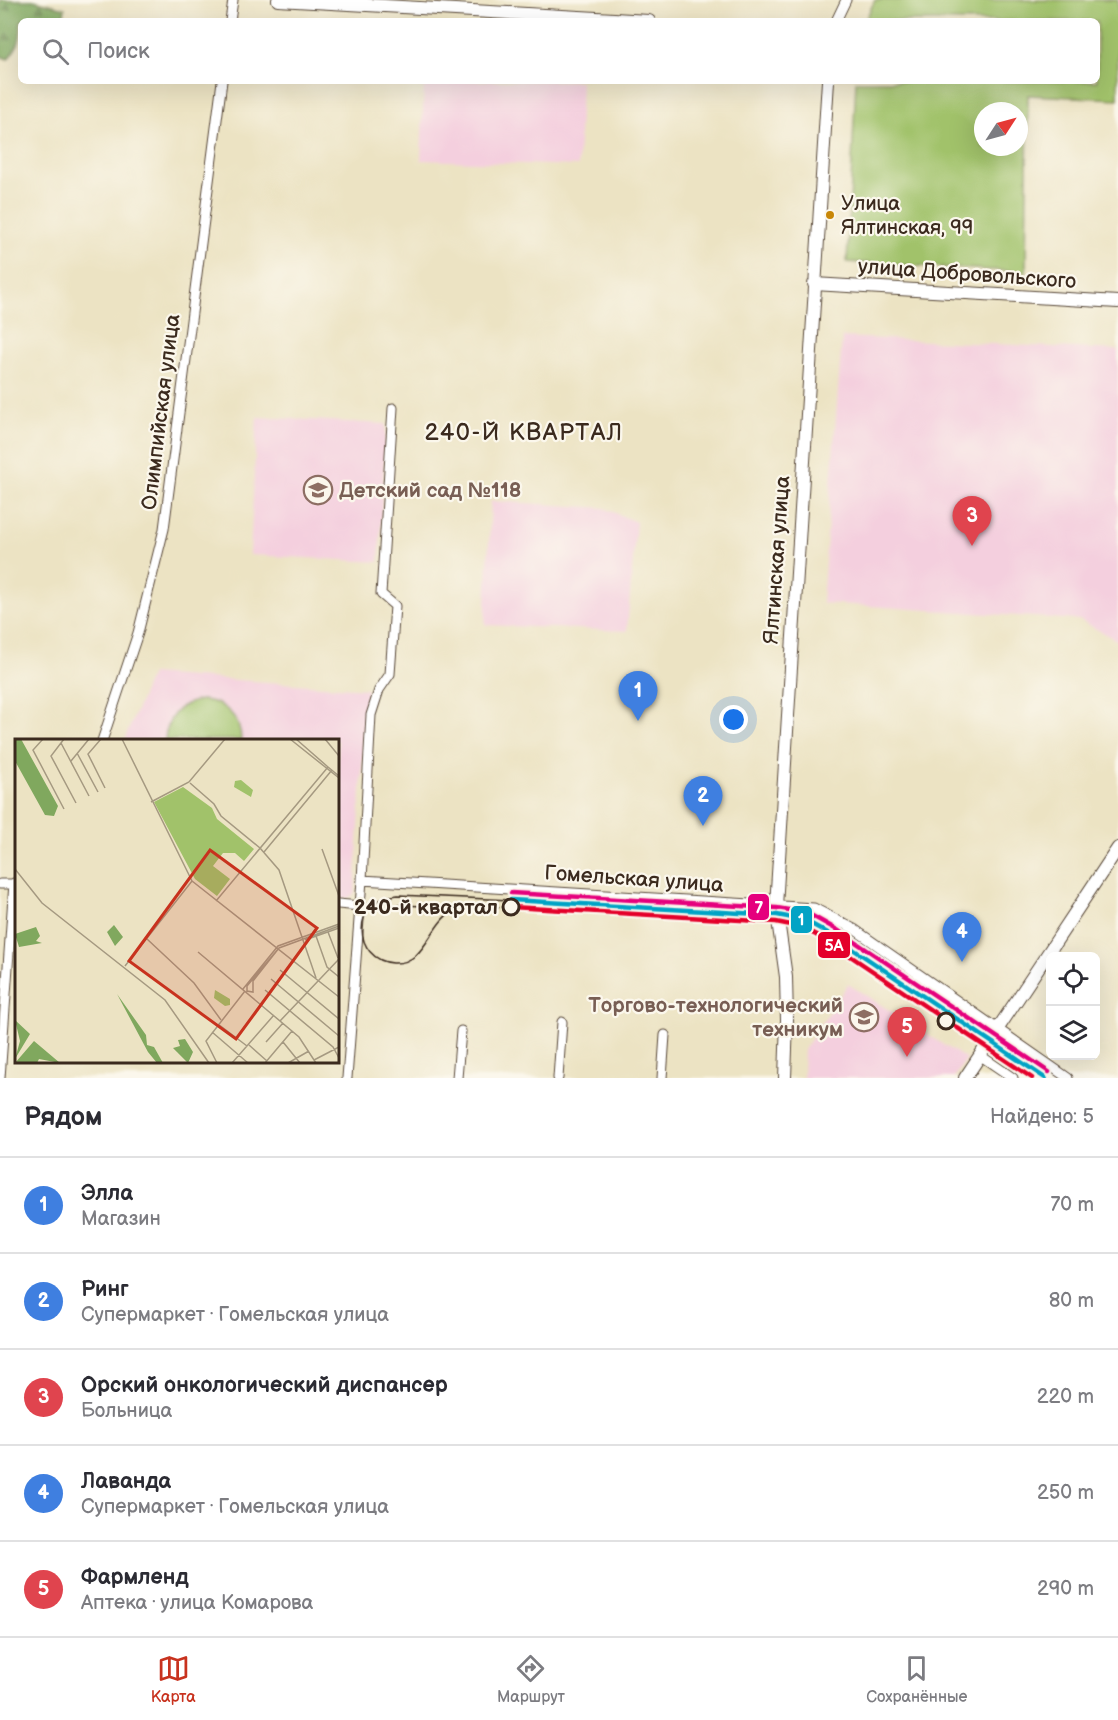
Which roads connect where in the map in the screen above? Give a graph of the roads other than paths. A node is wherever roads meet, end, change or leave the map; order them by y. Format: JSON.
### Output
{"nodes":[{"id":1,"x":233,"y":0,"type":"edge"},
{"id":2,"x":278,"y":0,"type":"edge"},
{"id":3,"x":846,"y":0,"type":"edge"},
{"id":4,"x":230,"y":18,"type":"edge"},
{"id":5,"x":596,"y":18,"type":"edge"},
{"id":6,"x":837,"y":18,"type":"edge"},
{"id":7,"x":222,"y":84,"type":"edge"},
{"id":8,"x":828,"y":84,"type":"edge"},
{"id":9,"x":814,"y":284,"type":"junction"},
{"id":10,"x":1118,"y":302,"type":"edge"},
{"id":11,"x":393,"y":408,"type":"dead end"},
{"id":12,"x":103,"y":739,"type":"edge"},
{"id":13,"x":1118,"y":848,"type":"edge"},
{"id":14,"x":362,"y":880,"type":"junction"},
{"id":15,"x":0,"y":884,"type":"edge"},
{"id":16,"x":15,"y":884,"type":"edge"},
{"id":17,"x":339,"y":904,"type":"edge"},
{"id":18,"x":360,"y":906,"type":"junction"},
{"id":19,"x":776,"y":906,"type":"junction"},
{"id":20,"x":562,"y":1022,"type":"dead end"},
{"id":21,"x":997,"y":1030,"type":"junction"},
{"id":22,"x":461,"y":1031,"type":"dead end"},
{"id":23,"x":665,"y":1035,"type":"dead end"},
{"id":24,"x":981,"y":1056,"type":"junction"},
{"id":25,"x":0,"y":1078,"type":"edge"},
{"id":26,"x":347,"y":1078,"type":"edge"},
{"id":27,"x":457,"y":1078,"type":"edge"},
{"id":28,"x":558,"y":1078,"type":"edge"},
{"id":29,"x":662,"y":1078,"type":"edge"},
{"id":30,"x":785,"y":1078,"type":"edge"},
{"id":31,"x":965,"y":1078,"type":"edge"},
{"id":32,"x":1013,"y":1078,"type":"edge"},
{"id":33,"x":1068,"y":1078,"type":"edge"}],
"edges":[{"from":1,"to":4,"type":"street"},
{"from":2,"to":5,"type":"main road"},
{"from":3,"to":6,"type":"street"},
{"from":7,"to":12,"type":"street","name":"Олимпийская улица"},
{"from":8,"to":9,"type":"main road","name":"Ялтинская улица"},
{"from":9,"to":10,"type":"main road","name":"улица Добровольского"},
{"from":9,"to":19,"type":"main road","name":"Ялтинская улица"},
{"from":11,"to":14,"type":"street"},
{"from":13,"to":21,"type":"main road"},
{"from":14,"to":18,"type":"street"},
{"from":14,"to":19,"type":"street","name":"Гомельская улица"},
{"from":15,"to":16,"type":"street"},
{"from":16,"to":25,"type":"street"},
{"from":17,"to":18,"type":"street"},
{"from":18,"to":26,"type":"street"},
{"from":19,"to":21,"type":"street","name":"Гомельская улица"},
{"from":19,"to":30,"type":"main road","name":"Ялтинская улица"},
{"from":20,"to":28,"type":"street"},
{"from":21,"to":24,"type":"main road"},
{"from":21,"to":33,"type":"street","name":"Гомельская улица"},
{"from":22,"to":27,"type":"street"},
{"from":23,"to":29,"type":"street"},
{"from":24,"to":31,"type":"main road"},
{"from":24,"to":32,"type":"street"}]}
